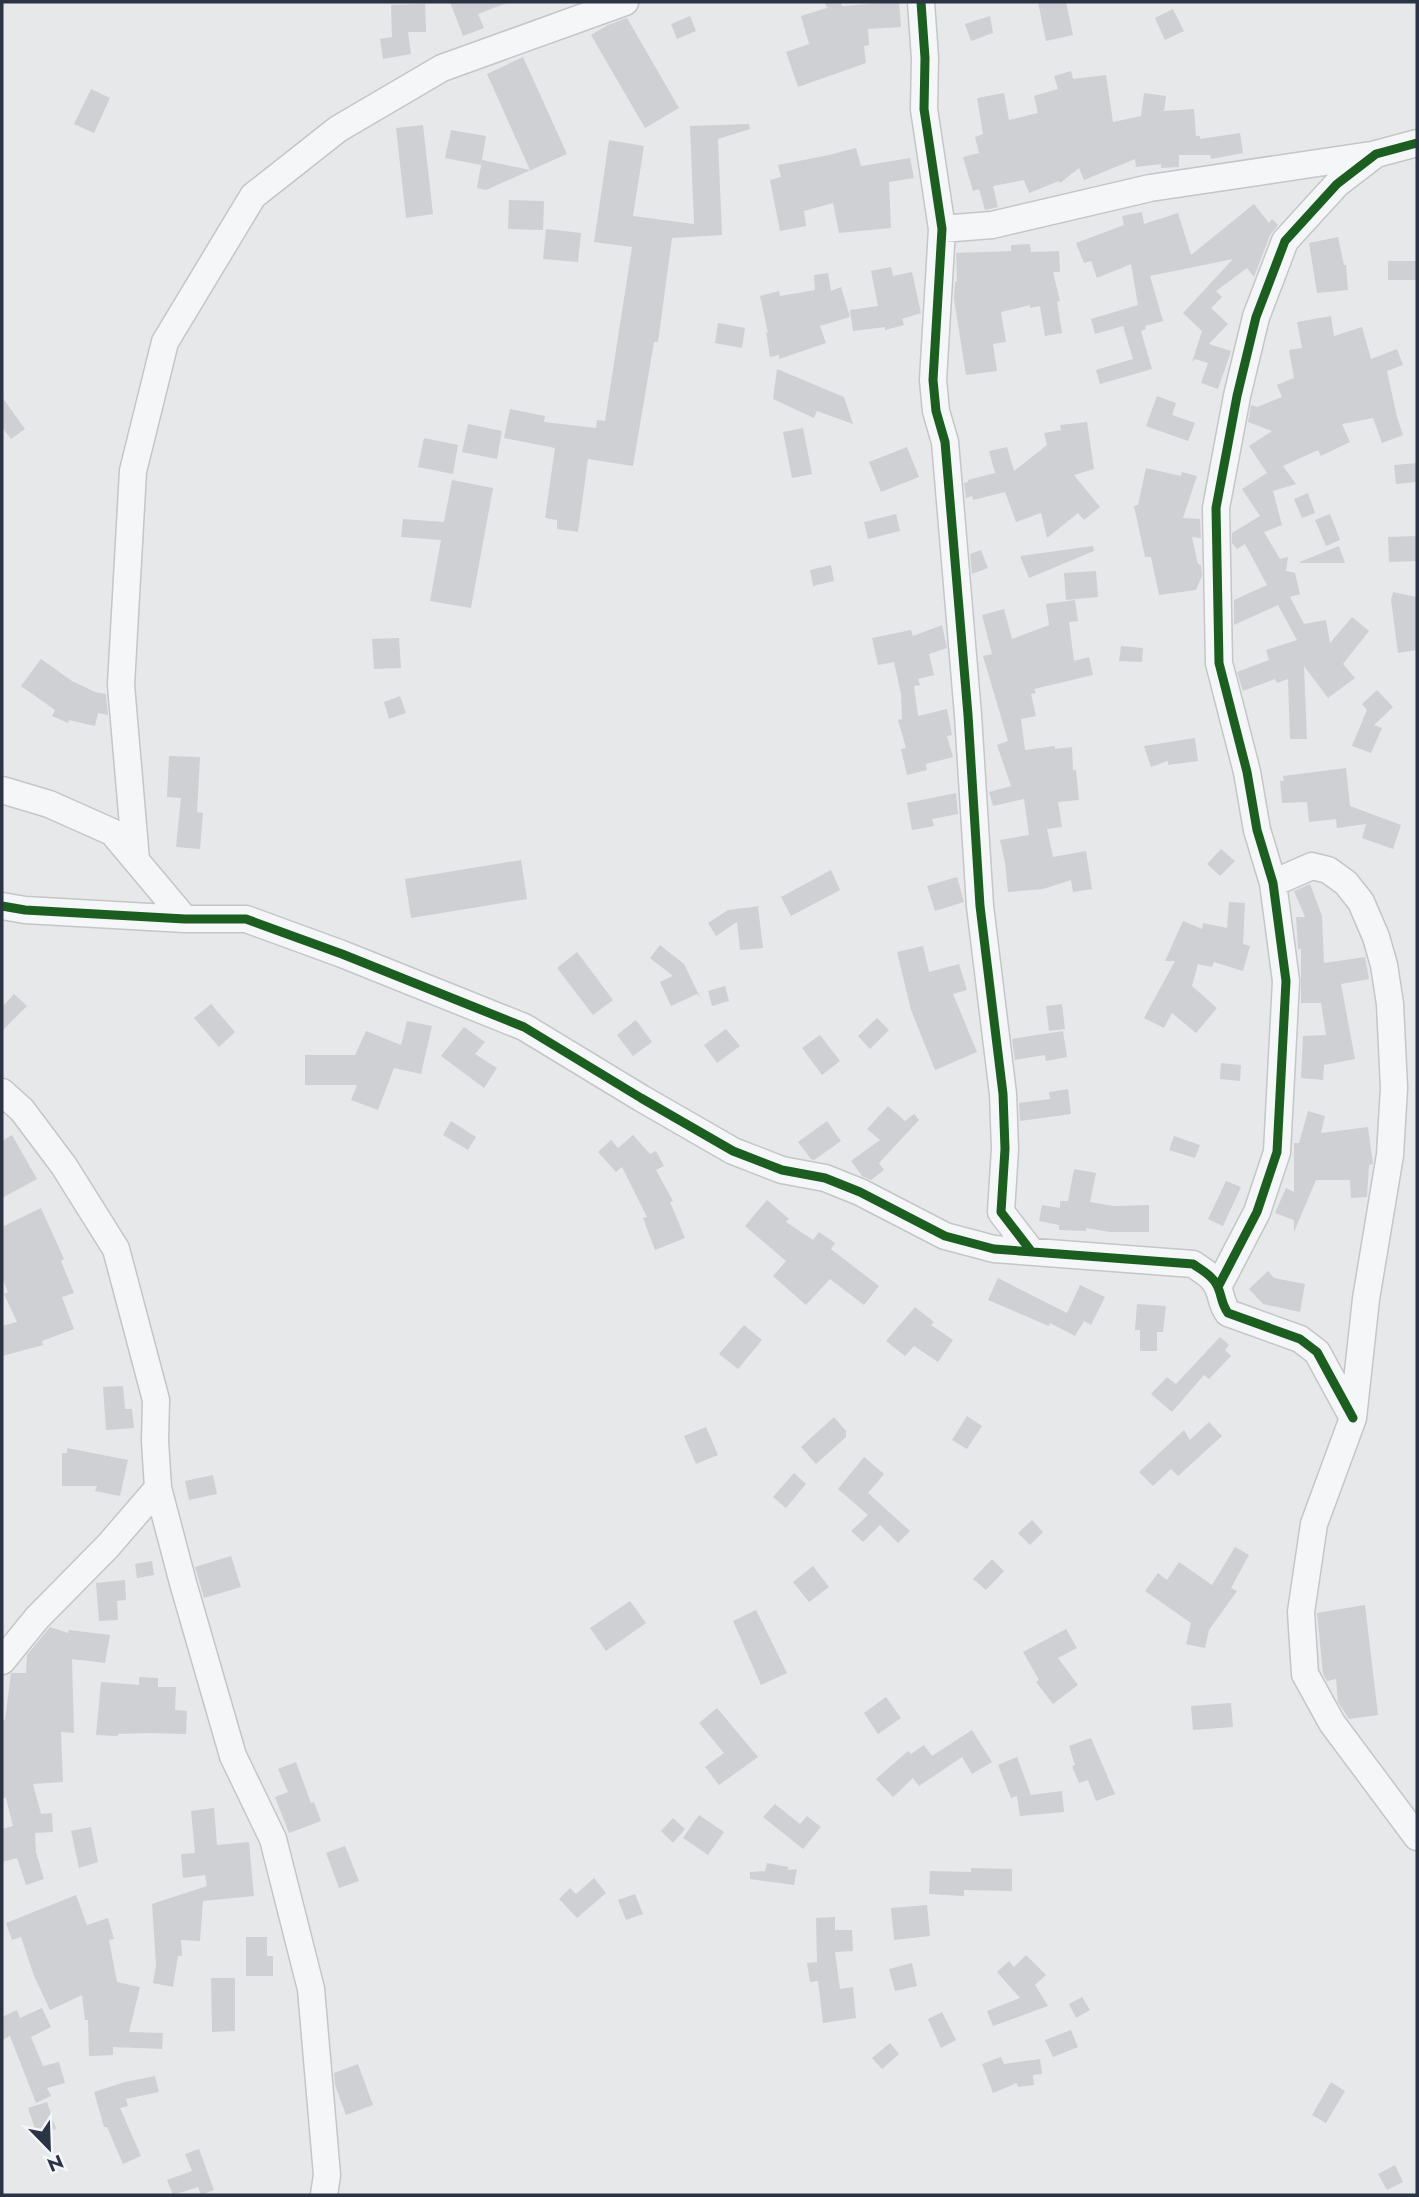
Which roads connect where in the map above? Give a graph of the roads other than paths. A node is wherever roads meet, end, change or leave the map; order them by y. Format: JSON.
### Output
{"nodes":[{"id":1,"x":625,"y":2,"type":"edge"},
{"id":2,"x":921,"y":2,"type":"edge"},
{"id":3,"x":1417,"y":143,"type":"edge"},
{"id":4,"x":1376,"y":154,"type":"junction"},
{"id":5,"x":942,"y":229,"type":"junction"},
{"id":6,"x":2,"y":790,"type":"edge"},
{"id":7,"x":135,"y":860,"type":"junction"},
{"id":8,"x":1273,"y":883,"type":"junction"},
{"id":9,"x":2,"y":906,"type":"edge"},
{"id":10,"x":185,"y":919,"type":"junction"},
{"id":11,"x":2,"y":1092,"type":"edge"},
{"id":12,"x":1031,"y":1251,"type":"junction"},
{"id":13,"x":1218,"y":1287,"type":"junction"},
{"id":14,"x":1353,"y":1418,"type":"junction"},
{"id":15,"x":158,"y":1488,"type":"junction"},
{"id":16,"x":2,"y":1661,"type":"edge"},
{"id":17,"x":1417,"y":1837,"type":"edge"},
{"id":18,"x":324,"y":2195,"type":"edge"}],
"edges":[{"from":1,"to":7,"type":"street"},
{"from":2,"to":5,"type":"street"},
{"from":3,"to":4,"type":"street"},
{"from":4,"to":5,"type":"street"},
{"from":4,"to":8,"type":"street"},
{"from":5,"to":12,"type":"street"},
{"from":6,"to":7,"type":"street"},
{"from":7,"to":10,"type":"street"},
{"from":8,"to":13,"type":"street"},
{"from":8,"to":14,"type":"street"},
{"from":9,"to":10,"type":"street"},
{"from":10,"to":12,"type":"street"},
{"from":11,"to":15,"type":"street"},
{"from":12,"to":13,"type":"street"},
{"from":13,"to":14,"type":"street"},
{"from":14,"to":17,"type":"street"},
{"from":15,"to":16,"type":"street"},
{"from":15,"to":18,"type":"street"}]}
